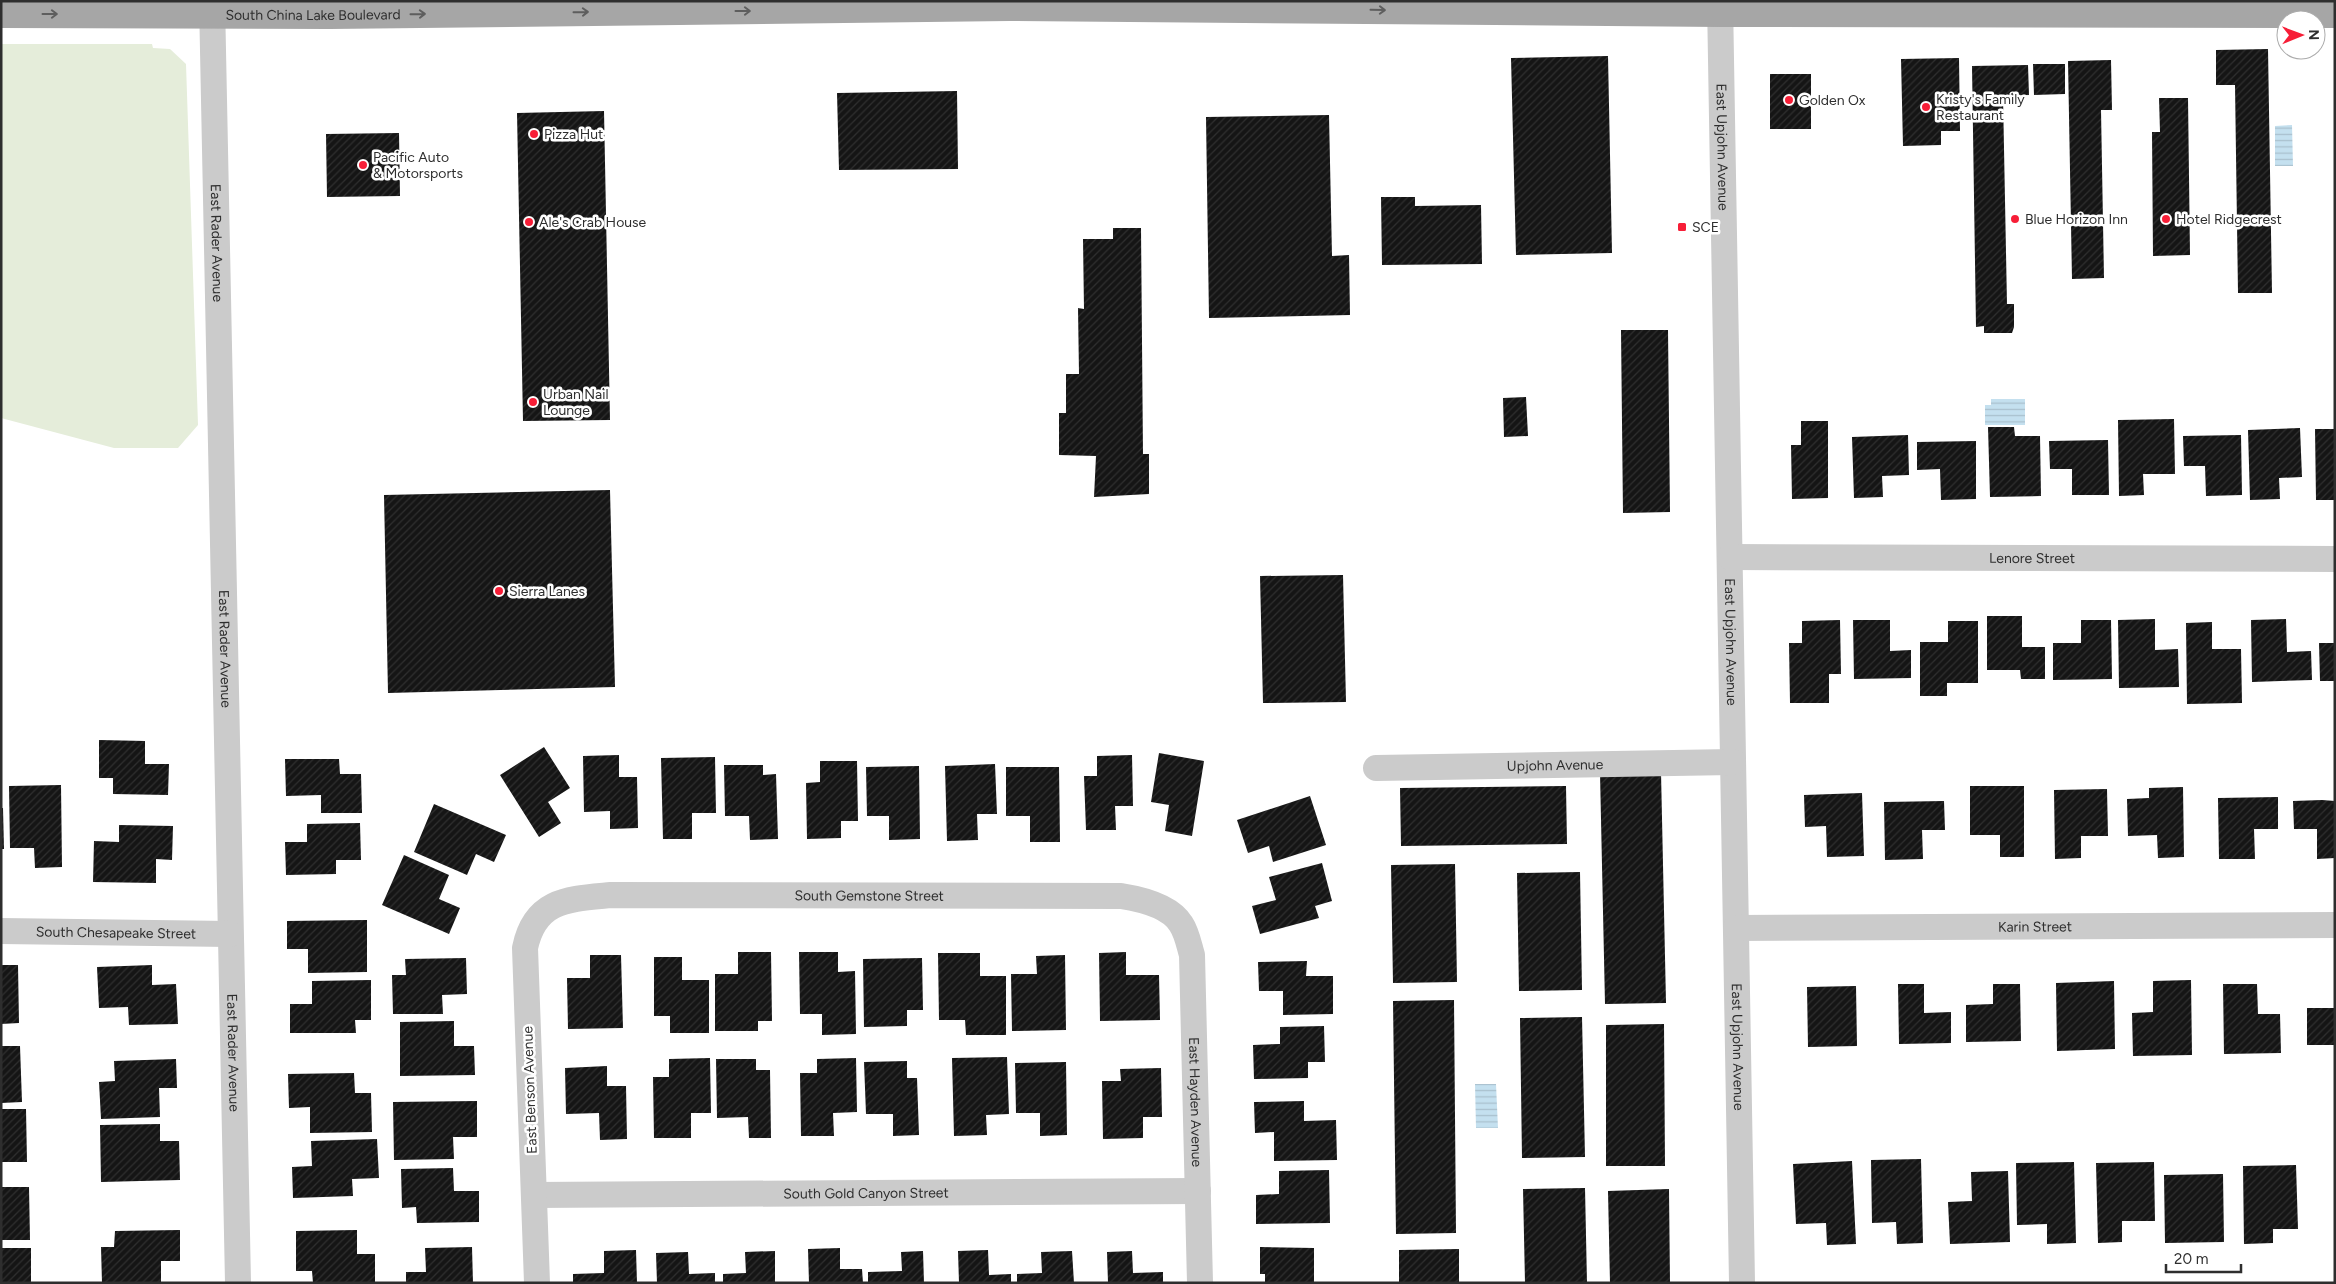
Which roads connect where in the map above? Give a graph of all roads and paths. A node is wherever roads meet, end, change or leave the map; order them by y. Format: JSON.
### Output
{"nodes":[{"id":1,"x":1146,"y":5,"type":"edge"},
{"id":2,"x":212,"y":7,"type":"edge"},
{"id":3,"x":1720,"y":7,"type":"edge"},
{"id":4,"x":2092,"y":7,"type":"edge"},
{"id":5,"x":1,"y":14,"type":"edge"},
{"id":6,"x":2335,"y":14,"type":"edge"},
{"id":7,"x":1730,"y":557,"type":"junction"},
{"id":8,"x":2335,"y":559,"type":"edge"},
{"id":9,"x":1733,"y":762,"type":"junction"},
{"id":10,"x":1376,"y":768,"type":"dead end"},
{"id":11,"x":551,"y":906,"type":"joint"},
{"id":12,"x":1181,"y":923,"type":"joint"},
{"id":13,"x":2335,"y":925,"type":"edge"},
{"id":14,"x":1736,"y":928,"type":"junction"},
{"id":15,"x":1,"y":931,"type":"edge"},
{"id":16,"x":230,"y":934,"type":"junction"},
{"id":17,"x":1198,"y":1191,"type":"junction"},
{"id":18,"x":534,"y":1195,"type":"junction"},
{"id":19,"x":238,"y":1283,"type":"edge"},
{"id":20,"x":537,"y":1283,"type":"edge"},
{"id":21,"x":1200,"y":1283,"type":"edge"},
{"id":22,"x":1742,"y":1283,"type":"edge"}],
"edges":[{"from":2,"to":1,"type":"main road","name":"South China Lake Boulevard","one_way":true},
{"from":1,"to":3,"type":"main road","name":"South China Lake Boulevard","one_way":true},
{"from":5,"to":2,"type":"main road","name":"South China Lake Boulevard","one_way":true},
{"from":2,"to":16,"type":"street","name":"East Rader Avenue"},
{"from":3,"to":4,"type":"main road","name":"South China Lake Boulevard"},
{"from":3,"to":7,"type":"street","name":"East Upjohn Avenue"},
{"from":4,"to":6,"type":"main road","name":"South China Lake Boulevard"},
{"from":7,"to":8,"type":"street","name":"Lenore Street"},
{"from":7,"to":9,"type":"street","name":"East Upjohn Avenue"},
{"from":9,"to":10,"type":"street","name":"Upjohn Avenue"},
{"from":9,"to":14,"type":"street","name":"East Upjohn Avenue"},
{"from":11,"to":12,"type":"street","name":"South Gemstone Street"},
{"from":11,"to":18,"type":"street","name":"East Benson Avenue"},
{"from":12,"to":17,"type":"street","name":"East Hayden Avenue"},
{"from":13,"to":14,"type":"street","name":"Karin Street"},
{"from":14,"to":22,"type":"street","name":"East Upjohn Avenue"},
{"from":15,"to":16,"type":"street","name":"South Chesapeake Street"},
{"from":16,"to":19,"type":"street","name":"East Rader Avenue"},
{"from":17,"to":18,"type":"street","name":"South Gold Canyon Street"},
{"from":17,"to":21,"type":"street","name":"East Hayden Avenue"},
{"from":18,"to":20,"type":"street","name":"East Benson Avenue"}]}
